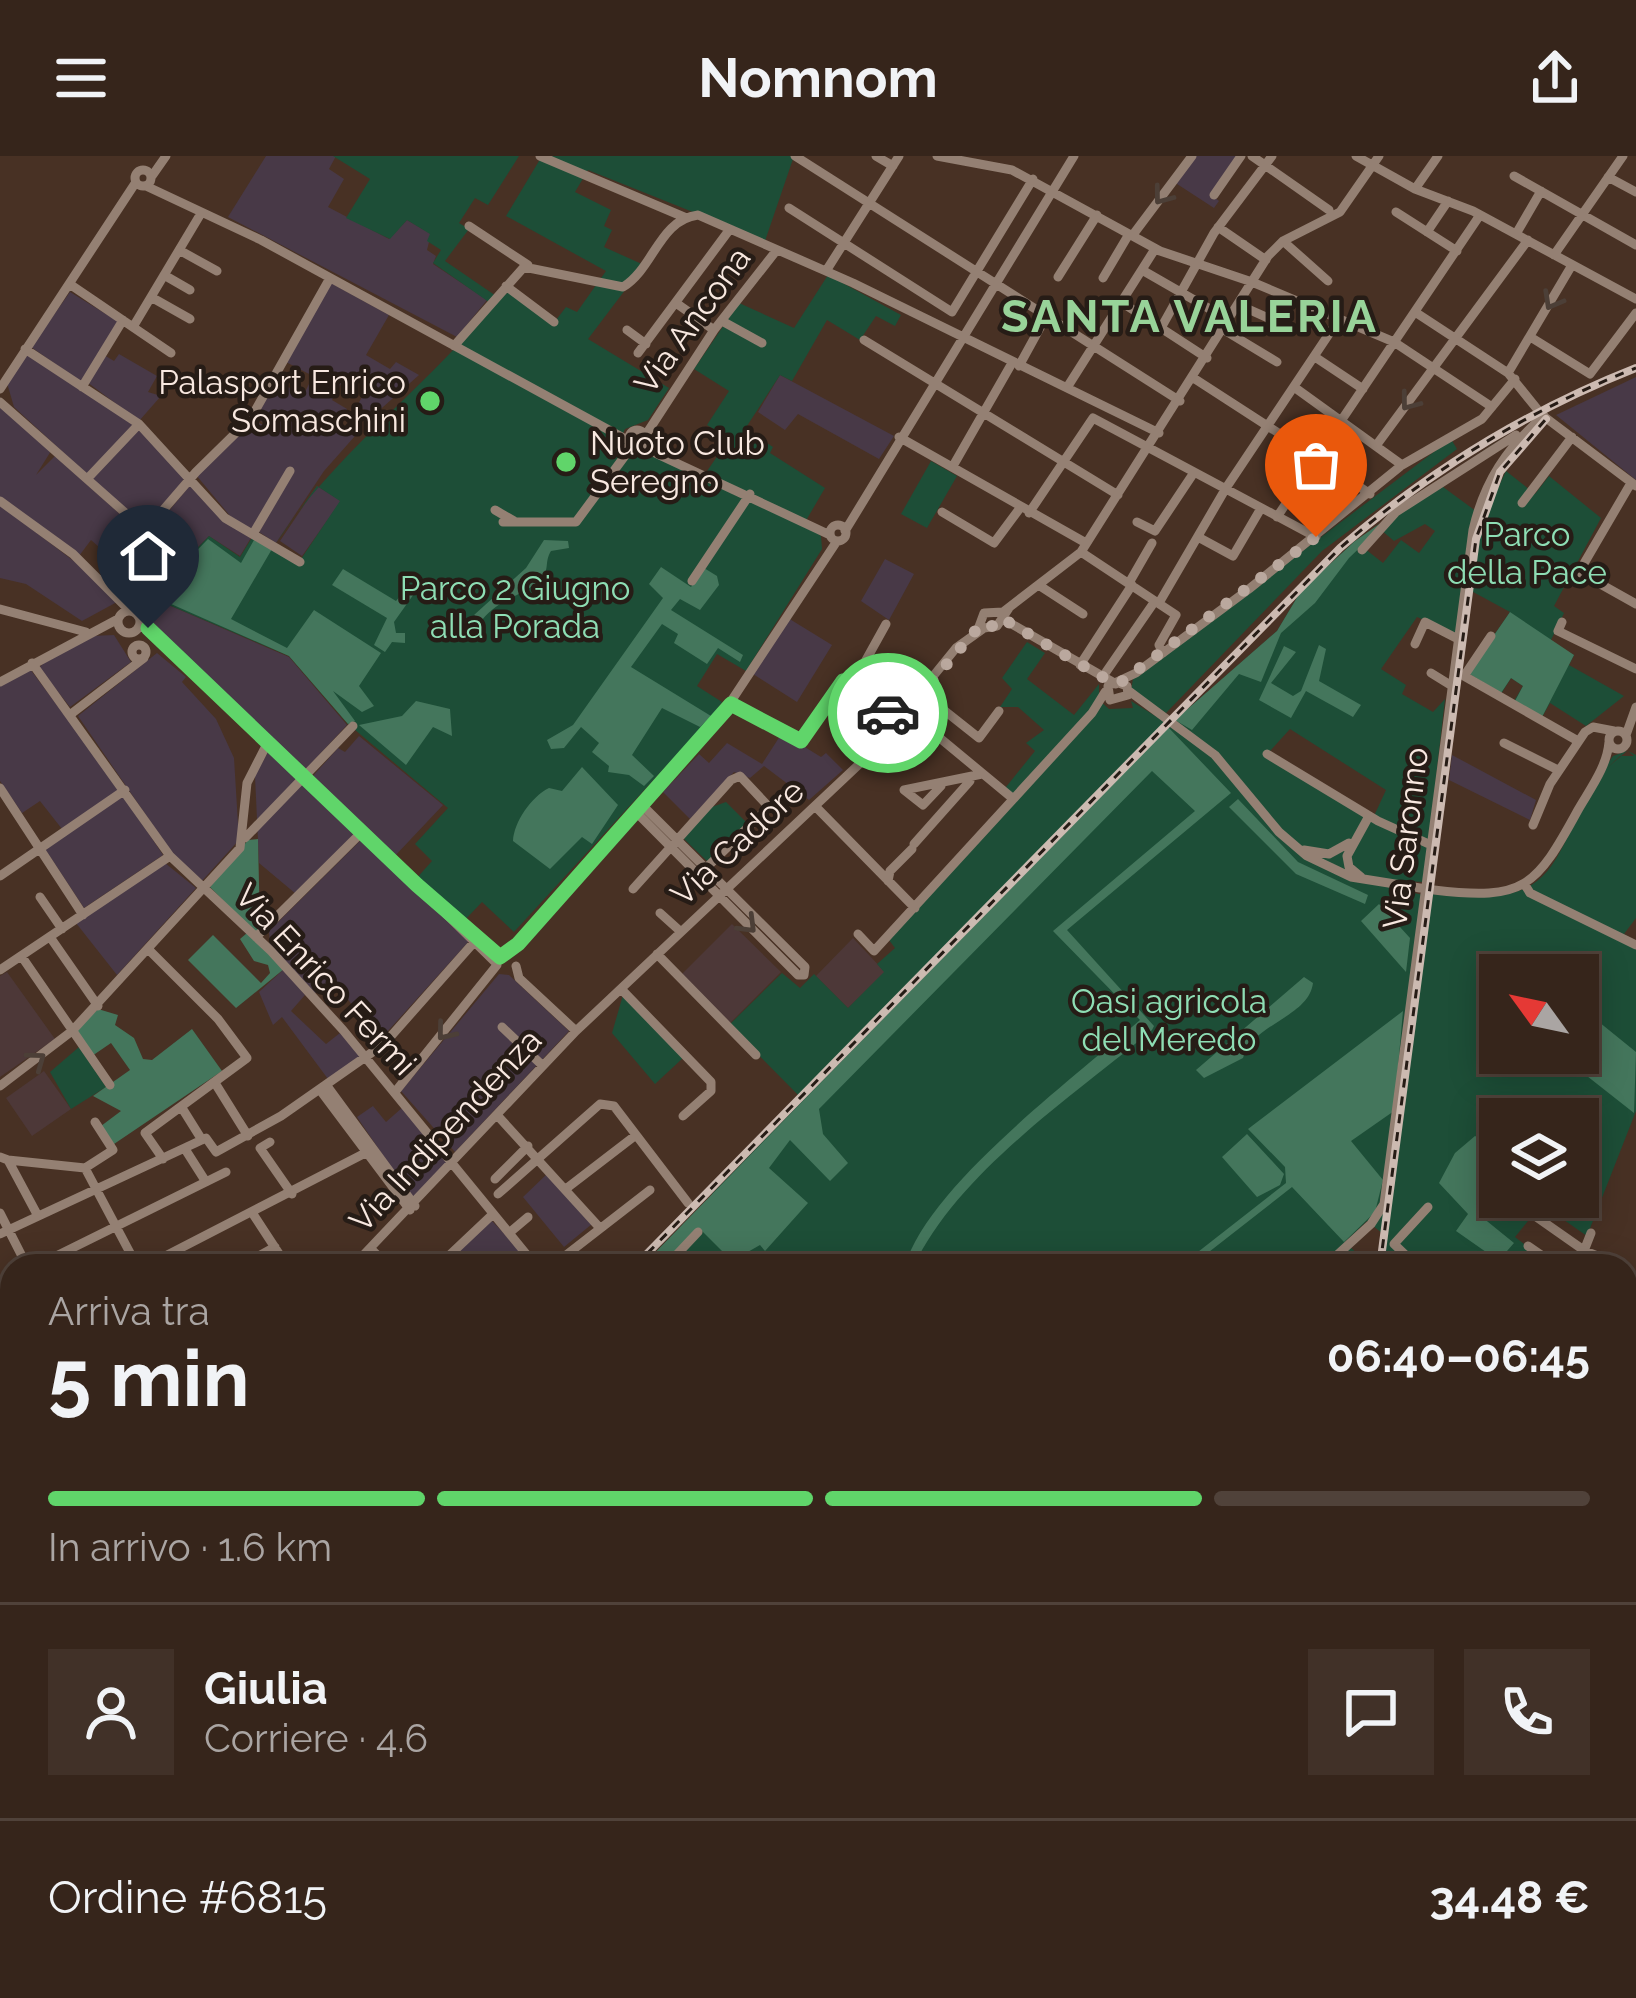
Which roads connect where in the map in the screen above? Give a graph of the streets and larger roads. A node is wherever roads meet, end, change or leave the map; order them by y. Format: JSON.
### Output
{"nodes":[{"id":1,"x":540,"y":156,"type":"edge"},
{"id":2,"x":795,"y":156,"type":"edge"},
{"id":3,"x":876,"y":156,"type":"edge"},
{"id":4,"x":937,"y":156,"type":"edge"},
{"id":5,"x":1074,"y":156,"type":"edge"},
{"id":6,"x":1192,"y":156,"type":"edge"},
{"id":7,"x":1241,"y":156,"type":"edge"},
{"id":8,"x":1252,"y":156,"type":"edge"},
{"id":9,"x":1356,"y":156,"type":"edge"},
{"id":10,"x":1623,"y":156,"type":"edge"},
{"id":11,"x":992,"y":158,"type":"edge"},
{"id":12,"x":1433,"y":158,"type":"edge"},
{"id":13,"x":163,"y":160,"type":"edge"},
{"id":14,"x":1268,"y":160,"type":"edge"},
{"id":15,"x":896,"y":161,"type":"edge"},
{"id":16,"x":1376,"y":161,"type":"edge"},
{"id":17,"x":1514,"y":176,"type":"dead end"},
{"id":18,"x":1608,"y":177,"type":"junction"},
{"id":19,"x":1033,"y":179,"type":"junction"},
{"id":20,"x":147,"y":182,"type":"junction"},
{"id":21,"x":1415,"y":189,"type":"junction"},
{"id":22,"x":1053,"y":190,"type":"junction"},
{"id":23,"x":1541,"y":191,"type":"junction"},
{"id":24,"x":1636,"y":192,"type":"edge"},
{"id":25,"x":1214,"y":195,"type":"dead end"},
{"id":26,"x":1448,"y":201,"type":"junction"},
{"id":27,"x":868,"y":203,"type":"junction"},
{"id":28,"x":789,"y":208,"type":"dead end"},
{"id":29,"x":1329,"y":210,"type":"dead end"},
{"id":30,"x":1396,"y":212,"type":"dead end"},
{"id":31,"x":1582,"y":214,"type":"junction"},
{"id":32,"x":200,"y":215,"type":"junction"},
{"id":33,"x":1096,"y":215,"type":"junction"},
{"id":34,"x":1480,"y":215,"type":"junction"},
{"id":35,"x":684,"y":217,"type":"junction"},
{"id":36,"x":469,"y":226,"type":"dead end"},
{"id":37,"x":1218,"y":227,"type":"junction"},
{"id":38,"x":730,"y":229,"type":"junction"},
{"id":39,"x":1427,"y":232,"type":"junction"},
{"id":40,"x":1131,"y":234,"type":"junction"},
{"id":41,"x":1516,"y":234,"type":"junction"},
{"id":42,"x":1528,"y":240,"type":"junction"},
{"id":43,"x":1283,"y":241,"type":"junction"},
{"id":44,"x":844,"y":242,"type":"junction"},
{"id":45,"x":1636,"y":245,"type":"edge"},
{"id":46,"x":1155,"y":249,"type":"junction"},
{"id":47,"x":179,"y":250,"type":"junction"},
{"id":48,"x":776,"y":250,"type":"junction"},
{"id":49,"x":1457,"y":251,"type":"junction"},
{"id":50,"x":1554,"y":255,"type":"junction"},
{"id":51,"x":1266,"y":260,"type":"junction"},
{"id":52,"x":528,"y":265,"type":"junction"},
{"id":53,"x":1198,"y":265,"type":"junction"},
{"id":54,"x":1572,"y":265,"type":"junction"},
{"id":55,"x":976,"y":269,"type":"junction"},
{"id":56,"x":1142,"y":270,"type":"junction"},
{"id":57,"x":217,"y":271,"type":"dead end"},
{"id":58,"x":826,"y":271,"type":"junction"},
{"id":59,"x":164,"y":275,"type":"junction"},
{"id":60,"x":1058,"y":277,"type":"dead end"},
{"id":61,"x":331,"y":278,"type":"junction"},
{"id":62,"x":1103,"y":278,"type":"dead end"},
{"id":63,"x":1328,"y":280,"type":"dead end"},
{"id":64,"x":995,"y":282,"type":"junction"},
{"id":65,"x":1252,"y":282,"type":"junction"},
{"id":66,"x":71,"y":285,"type":"junction"},
{"id":67,"x":506,"y":286,"type":"junction"},
{"id":68,"x":190,"y":290,"type":"dead end"},
{"id":69,"x":1181,"y":293,"type":"junction"},
{"id":70,"x":151,"y":297,"type":"junction"},
{"id":71,"x":1636,"y":299,"type":"edge"},
{"id":72,"x":1121,"y":302,"type":"junction"},
{"id":73,"x":676,"y":303,"type":"junction"},
{"id":74,"x":1239,"y":305,"type":"junction"},
{"id":75,"x":1415,"y":312,"type":"junction"},
{"id":76,"x":1636,"y":313,"type":"edge"},
{"id":77,"x":1047,"y":315,"type":"junction"},
{"id":78,"x":190,"y":319,"type":"dead end"},
{"id":79,"x":1339,"y":319,"type":"junction"},
{"id":80,"x":554,"y":322,"type":"dead end"},
{"id":81,"x":128,"y":324,"type":"junction"},
{"id":82,"x":718,"y":325,"type":"junction"},
{"id":83,"x":1227,"y":325,"type":"junction"},
{"id":84,"x":1286,"y":326,"type":"dead end"},
{"id":85,"x":1161,"y":328,"type":"junction"},
{"id":86,"x":627,"y":330,"type":"dead end"},
{"id":87,"x":961,"y":338,"type":"junction"},
{"id":88,"x":1532,"y":338,"type":"junction"},
{"id":89,"x":1457,"y":339,"type":"junction"},
{"id":90,"x":863,"y":340,"type":"dead end"},
{"id":91,"x":1394,"y":342,"type":"junction"},
{"id":92,"x":762,"y":344,"type":"dead end"},
{"id":93,"x":1094,"y":345,"type":"junction"},
{"id":94,"x":455,"y":347,"type":"junction"},
{"id":95,"x":25,"y":349,"type":"junction"},
{"id":96,"x":171,"y":352,"type":"dead end"},
{"id":97,"x":1315,"y":357,"type":"junction"},
{"id":98,"x":1207,"y":358,"type":"junction"},
{"id":99,"x":1276,"y":362,"type":"dead end"},
{"id":100,"x":1015,"y":364,"type":"junction"},
{"id":101,"x":1434,"y":369,"type":"junction"},
{"id":102,"x":1512,"y":376,"type":"junction"},
{"id":103,"x":1195,"y":380,"type":"junction"},
{"id":104,"x":933,"y":382,"type":"junction"},
{"id":105,"x":1068,"y":386,"type":"junction"},
{"id":106,"x":82,"y":387,"type":"junction"},
{"id":107,"x":1294,"y":387,"type":"junction"},
{"id":108,"x":1,"y":389,"type":"edge"},
{"id":109,"x":1363,"y":389,"type":"junction"},
{"id":110,"x":1180,"y":401,"type":"junction"},
{"id":111,"x":1492,"y":407,"type":"junction"},
{"id":112,"x":983,"y":412,"type":"junction"},
{"id":113,"x":1542,"y":413,"type":"junction"},
{"id":114,"x":1342,"y":420,"type":"junction"},
{"id":115,"x":139,"y":424,"type":"junction"},
{"id":116,"x":1268,"y":427,"type":"junction"},
{"id":117,"x":1526,"y":430,"type":"junction"},
{"id":118,"x":1159,"y":433,"type":"junction"},
{"id":119,"x":899,"y":437,"type":"junction"},
{"id":120,"x":1573,"y":437,"type":"junction"},
{"id":121,"x":637,"y":440,"type":"junction"},
{"id":122,"x":1378,"y":443,"type":"junction"},
{"id":123,"x":1149,"y":449,"type":"junction"},
{"id":124,"x":1317,"y":458,"type":"junction"},
{"id":125,"x":1062,"y":461,"type":"junction"},
{"id":126,"x":1402,"y":465,"type":"junction"},
{"id":127,"x":953,"y":466,"type":"junction"},
{"id":128,"x":290,"y":471,"type":"dead end"},
{"id":129,"x":1192,"y":474,"type":"junction"},
{"id":130,"x":192,"y":476,"type":"junction"},
{"id":131,"x":88,"y":478,"type":"junction"},
{"id":132,"x":1634,"y":485,"type":"edge"},
{"id":133,"x":1224,"y":492,"type":"junction"},
{"id":134,"x":750,"y":494,"type":"junction"},
{"id":135,"x":1370,"y":494,"type":"junction"},
{"id":136,"x":1118,"y":495,"type":"junction"},
{"id":137,"x":0,"y":501,"type":"edge"},
{"id":138,"x":1522,"y":503,"type":"dead end"},
{"id":139,"x":495,"y":510,"type":"dead end"},
{"id":140,"x":1025,"y":510,"type":"junction"},
{"id":141,"x":1260,"y":510,"type":"junction"},
{"id":142,"x":942,"y":512,"type":"dead end"},
{"id":143,"x":1277,"y":517,"type":"junction"},
{"id":144,"x":503,"y":522,"type":"dead end"},
{"id":145,"x":1137,"y":522,"type":"dead end"},
{"id":146,"x":519,"y":524,"type":"junction"},
{"id":147,"x":148,"y":533,"type":"junction"},
{"id":148,"x":253,"y":534,"type":"junction"},
{"id":149,"x":837,"y":535,"type":"junction"},
{"id":150,"x":1198,"y":537,"type":"junction"},
{"id":151,"x":1316,"y":537,"type":"junction"},
{"id":152,"x":1152,"y":543,"type":"dead end"},
{"id":153,"x":1084,"y":548,"type":"junction"},
{"id":154,"x":1362,"y":550,"type":"dead end"},
{"id":155,"x":300,"y":562,"type":"dead end"},
{"id":156,"x":102,"y":581,"type":"junction"},
{"id":157,"x":692,"y":581,"type":"dead end"},
{"id":158,"x":1130,"y":584,"type":"junction"},
{"id":159,"x":1040,"y":586,"type":"junction"},
{"id":160,"x":1157,"y":602,"type":"junction"},
{"id":161,"x":1636,"y":604,"type":"edge"},
{"id":162,"x":0,"y":609,"type":"edge"},
{"id":163,"x":122,"y":614,"type":"junction"},
{"id":164,"x":1083,"y":614,"type":"dead end"},
{"id":165,"x":992,"y":620,"type":"junction"},
{"id":166,"x":1562,"y":622,"type":"dead end"},
{"id":167,"x":65,"y":623,"type":"junction"},
{"id":168,"x":886,"y":624,"type":"dead end"},
{"id":169,"x":138,"y":627,"type":"junction"},
{"id":170,"x":90,"y":630,"type":"junction"},
{"id":171,"x":1491,"y":636,"type":"dead end"},
{"id":172,"x":1458,"y":639,"type":"junction"},
{"id":173,"x":68,"y":642,"type":"junction"},
{"id":174,"x":1414,"y":644,"type":"dead end"},
{"id":175,"x":1162,"y":653,"type":"junction"},
{"id":176,"x":137,"y":660,"type":"dead end"},
{"id":177,"x":32,"y":663,"type":"junction"},
{"id":178,"x":1080,"y":665,"type":"junction"},
{"id":179,"x":1636,"y":669,"type":"edge"},
{"id":180,"x":1100,"y":673,"type":"junction"},
{"id":181,"x":1431,"y":674,"type":"dead end"},
{"id":182,"x":0,"y":682,"type":"edge"},
{"id":183,"x":847,"y":684,"type":"junction"},
{"id":184,"x":1451,"y":686,"type":"junction"},
{"id":185,"x":1117,"y":691,"type":"junction"},
{"id":186,"x":921,"y":692,"type":"junction"},
{"id":187,"x":731,"y":704,"type":"junction"},
{"id":188,"x":1636,"y":707,"type":"edge"},
{"id":189,"x":999,"y":710,"type":"dead end"},
{"id":190,"x":71,"y":714,"type":"junction"},
{"id":191,"x":902,"y":715,"type":"junction"},
{"id":192,"x":352,"y":726,"type":"dead end"},
{"id":193,"x":269,"y":740,"type":"junction"},
{"id":194,"x":1618,"y":740,"type":"junction"},
{"id":195,"x":1578,"y":741,"type":"junction"},
{"id":196,"x":1504,"y":743,"type":"dead end"},
{"id":197,"x":879,"y":746,"type":"junction"},
{"id":198,"x":1636,"y":751,"type":"edge"},
{"id":199,"x":1267,"y":754,"type":"dead end"},
{"id":200,"x":903,"y":765,"type":"dead end"},
{"id":201,"x":1558,"y":770,"type":"junction"},
{"id":202,"x":982,"y":774,"type":"junction"},
{"id":203,"x":306,"y":777,"type":"junction"},
{"id":204,"x":965,"y":783,"type":"junction"},
{"id":205,"x":941,"y":786,"type":"dead end"},
{"id":206,"x":125,"y":790,"type":"junction"},
{"id":207,"x":1,"y":793,"type":"edge"},
{"id":208,"x":1248,"y":794,"type":"junction"},
{"id":209,"x":1011,"y":797,"type":"junction"},
{"id":210,"x":815,"y":806,"type":"junction"},
{"id":211,"x":639,"y":809,"type":"junction"},
{"id":212,"x":1369,"y":816,"type":"junction"},
{"id":213,"x":1574,"y":818,"type":"junction"},
{"id":214,"x":1533,"y":824,"type":"dead end"},
{"id":215,"x":362,"y":832,"type":"junction"},
{"id":216,"x":245,"y":838,"type":"junction"},
{"id":217,"x":1353,"y":839,"type":"junction"},
{"id":218,"x":674,"y":844,"type":"junction"},
{"id":219,"x":1431,"y":845,"type":"junction"},
{"id":220,"x":41,"y":850,"type":"junction"},
{"id":221,"x":1303,"y":850,"type":"junction"},
{"id":222,"x":170,"y":856,"type":"junction"},
{"id":223,"x":706,"y":869,"type":"junction"},
{"id":224,"x":0,"y":877,"type":"edge"},
{"id":225,"x":1361,"y":877,"type":"junction"},
{"id":226,"x":885,"y":878,"type":"junction"},
{"id":227,"x":1526,"y":885,"type":"junction"},
{"id":228,"x":203,"y":889,"type":"junction"},
{"id":229,"x":633,"y":889,"type":"dead end"},
{"id":230,"x":722,"y":892,"type":"junction"},
{"id":231,"x":40,"y":897,"type":"dead end"},
{"id":232,"x":915,"y":908,"type":"junction"},
{"id":233,"x":660,"y":914,"type":"dead end"},
{"id":234,"x":83,"y":915,"type":"junction"},
{"id":235,"x":62,"y":929,"type":"junction"},
{"id":236,"x":680,"y":931,"type":"junction"},
{"id":237,"x":858,"y":934,"type":"dead end"},
{"id":238,"x":50,"y":937,"type":"junction"},
{"id":239,"x":256,"y":937,"type":"junction"},
{"id":240,"x":476,"y":940,"type":"junction"},
{"id":241,"x":1636,"y":944,"type":"edge"},
{"id":242,"x":149,"y":950,"type":"junction"},
{"id":243,"x":657,"y":954,"type":"junction"},
{"id":244,"x":22,"y":957,"type":"junction"},
{"id":245,"x":504,"y":960,"type":"junction"},
{"id":246,"x":0,"y":970,"type":"edge"},
{"id":247,"x":621,"y":989,"type":"junction"},
{"id":248,"x":98,"y":1006,"type":"junction"},
{"id":249,"x":502,"y":1027,"type":"dead end"},
{"id":250,"x":72,"y":1031,"type":"junction"},
{"id":251,"x":576,"y":1031,"type":"junction"},
{"id":252,"x":756,"y":1055,"type":"dead end"},
{"id":253,"x":365,"y":1056,"type":"junction"},
{"id":254,"x":543,"y":1066,"type":"junction"},
{"id":255,"x":215,"y":1083,"type":"junction"},
{"id":256,"x":110,"y":1085,"type":"dead end"},
{"id":257,"x":0,"y":1086,"type":"edge"},
{"id":258,"x":323,"y":1088,"type":"junction"},
{"id":259,"x":395,"y":1092,"type":"junction"},
{"id":260,"x":182,"y":1108,"type":"junction"},
{"id":261,"x":497,"y":1115,"type":"junction"},
{"id":262,"x":683,"y":1116,"type":"dead end"},
{"id":263,"x":94,"y":1122,"type":"dead end"},
{"id":264,"x":248,"y":1136,"type":"junction"},
{"id":265,"x":636,"y":1136,"type":"junction"},
{"id":266,"x":202,"y":1140,"type":"junction"},
{"id":267,"x":270,"y":1142,"type":"dead end"},
{"id":268,"x":528,"y":1146,"type":"junction"},
{"id":269,"x":185,"y":1148,"type":"junction"},
{"id":270,"x":370,"y":1152,"type":"junction"},
{"id":271,"x":537,"y":1155,"type":"junction"},
{"id":272,"x":4,"y":1159,"type":"edge"},
{"id":273,"x":163,"y":1159,"type":"junction"},
{"id":274,"x":453,"y":1163,"type":"junction"},
{"id":275,"x":85,"y":1168,"type":"junction"},
{"id":276,"x":226,"y":1172,"type":"dead end"},
{"id":277,"x":495,"y":1179,"type":"dead end"},
{"id":278,"x":206,"y":1182,"type":"junction"},
{"id":279,"x":567,"y":1188,"type":"junction"},
{"id":280,"x":650,"y":1190,"type":"dead end"},
{"id":281,"x":97,"y":1191,"type":"junction"},
{"id":282,"x":292,"y":1194,"type":"junction"},
{"id":283,"x":498,"y":1194,"type":"dead end"},
{"id":284,"x":688,"y":1203,"type":"dead end"},
{"id":285,"x":1428,"y":1207,"type":"dead end"},
{"id":286,"x":412,"y":1208,"type":"junction"},
{"id":287,"x":0,"y":1213,"type":"edge"},
{"id":288,"x":253,"y":1214,"type":"junction"},
{"id":289,"x":493,"y":1214,"type":"junction"},
{"id":290,"x":38,"y":1216,"type":"junction"},
{"id":291,"x":528,"y":1217,"type":"dead end"},
{"id":292,"x":1538,"y":1218,"type":"edge"},
{"id":293,"x":599,"y":1227,"type":"junction"},
{"id":294,"x":116,"y":1228,"type":"junction"},
{"id":295,"x":4,"y":1232,"type":"edge"},
{"id":296,"x":698,"y":1232,"type":"dead end"},
{"id":297,"x":509,"y":1233,"type":"junction"},
{"id":298,"x":1591,"y":1233,"type":"dead end"},
{"id":299,"x":1528,"y":1246,"type":"dead end"},
{"id":300,"x":275,"y":1247,"type":"junction"},
{"id":301,"x":371,"y":1249,"type":"junction"},
{"id":302,"x":1585,"y":1251,"type":"junction"},
{"id":303,"x":59,"y":1254,"type":"edge"},
{"id":304,"x":134,"y":1254,"type":"edge"},
{"id":305,"x":168,"y":1254,"type":"edge"},
{"id":306,"x":262,"y":1254,"type":"edge"},
{"id":307,"x":279,"y":1254,"type":"edge"},
{"id":308,"x":366,"y":1254,"type":"edge"},
{"id":309,"x":376,"y":1254,"type":"edge"},
{"id":310,"x":451,"y":1254,"type":"edge"},
{"id":311,"x":527,"y":1254,"type":"edge"},
{"id":312,"x":566,"y":1254,"type":"edge"},
{"id":313,"x":677,"y":1254,"type":"edge"},
{"id":314,"x":1338,"y":1254,"type":"edge"},
{"id":315,"x":1404,"y":1254,"type":"edge"},
{"id":316,"x":1540,"y":1254,"type":"edge"},
{"id":317,"x":1584,"y":1254,"type":"edge"},
{"id":318,"x":1592,"y":1254,"type":"edge"}],
"edges":[{"from":1,"to":35,"type":"street"},
{"from":2,"to":27,"type":"street"},
{"from":3,"to":15,"type":"street"},
{"from":4,"to":11,"type":"street"},
{"from":5,"to":22,"type":"street"},
{"from":6,"to":40,"type":"street","one_way":true},
{"from":7,"to":25,"type":"street"},
{"from":8,"to":14,"type":"street"},
{"from":9,"to":16,"type":"street"},
{"from":10,"to":18,"type":"street"},
{"from":11,"to":19,"type":"street"},
{"from":12,"to":21,"type":"street"},
{"from":13,"to":20,"type":"street"},
{"from":14,"to":29,"type":"street"},
{"from":14,"to":37,"type":"street"},
{"from":15,"to":27,"type":"street"},
{"from":16,"to":21,"type":"street"},
{"from":16,"to":43,"type":"street"},
{"from":17,"to":23,"type":"street"},
{"from":18,"to":24,"type":"street"},
{"from":18,"to":31,"type":"street"},
{"from":19,"to":22,"type":"street"},
{"from":19,"to":55,"type":"street"},
{"from":20,"to":32,"type":"street"},
{"from":20,"to":66,"type":"street"},
{"from":21,"to":26,"type":"street"},
{"from":22,"to":33,"type":"street"},
{"from":22,"to":64,"type":"street"},
{"from":23,"to":31,"type":"street"},
{"from":23,"to":41,"type":"street"},
{"from":26,"to":34,"type":"street"},
{"from":26,"to":39,"type":"street"},
{"from":27,"to":44,"type":"street"},
{"from":27,"to":55,"type":"street"},
{"from":28,"to":44,"type":"street"},
{"from":30,"to":39,"type":"street"},
{"from":31,"to":45,"type":"street"},
{"from":31,"to":50,"type":"street"},
{"from":32,"to":47,"type":"street"},
{"from":32,"to":61,"type":"street"},
{"from":33,"to":40,"type":"street"},
{"from":33,"to":60,"type":"street"},
{"from":34,"to":41,"type":"street"},
{"from":34,"to":49,"type":"street"},
{"from":35,"to":38,"type":"street"},
{"from":35,"to":52,"type":"street"},
{"from":36,"to":52,"type":"street"},
{"from":37,"to":51,"type":"street"},
{"from":37,"to":53,"type":"street"},
{"from":38,"to":48,"type":"street"},
{"from":38,"to":73,"type":"street"},
{"from":39,"to":49,"type":"street"},
{"from":40,"to":46,"type":"street"},
{"from":40,"to":62,"type":"street"},
{"from":41,"to":42,"type":"street"},
{"from":42,"to":50,"type":"street"},
{"from":42,"to":89,"type":"street"},
{"from":43,"to":51,"type":"street","name":"Via Cadore"},
{"from":43,"to":63,"type":"street"},
{"from":44,"to":55,"type":"street"},
{"from":44,"to":58,"type":"street"},
{"from":46,"to":53,"type":"street"},
{"from":46,"to":56,"type":"street"},
{"from":47,"to":57,"type":"street"},
{"from":47,"to":59,"type":"street"},
{"from":48,"to":58,"type":"street"},
{"from":48,"to":82,"type":"street","name":"Via Ancona"},
{"from":49,"to":75,"type":"street"},
{"from":50,"to":54,"type":"street"},
{"from":51,"to":65,"type":"street","name":"Via Cadore"},
{"from":52,"to":67,"type":"street"},
{"from":53,"to":65,"type":"street"},
{"from":53,"to":69,"type":"street"},
{"from":54,"to":71,"type":"street"},
{"from":54,"to":88,"type":"street","one_way":true},
{"from":55,"to":64,"type":"street"},
{"from":56,"to":69,"type":"street"},
{"from":56,"to":72,"type":"street"},
{"from":58,"to":87,"type":"street"},
{"from":59,"to":68,"type":"street"},
{"from":59,"to":70,"type":"street"},
{"from":61,"to":94,"type":"street"},
{"from":61,"to":130,"type":"street"},
{"from":64,"to":77,"type":"street"},
{"from":64,"to":87,"type":"street"},
{"from":65,"to":74,"type":"street","name":"Via Cadore"},
{"from":65,"to":79,"type":"street"},
{"from":66,"to":81,"type":"street"},
{"from":66,"to":95,"type":"street"},
{"from":67,"to":80,"type":"street"},
{"from":67,"to":94,"type":"street"},
{"from":69,"to":83,"type":"street"},
{"from":69,"to":85,"type":"street"},
{"from":70,"to":78,"type":"street"},
{"from":70,"to":81,"type":"street"},
{"from":72,"to":85,"type":"street"},
{"from":72,"to":93,"type":"street"},
{"from":73,"to":82,"type":"street"},
{"from":73,"to":86,"type":"street"},
{"from":74,"to":83,"type":"street","name":"Via Cadore"},
{"from":74,"to":84,"type":"street"},
{"from":75,"to":89,"type":"street"},
{"from":75,"to":91,"type":"street"},
{"from":76,"to":88,"type":"street"},
{"from":77,"to":93,"type":"street"},
{"from":77,"to":100,"type":"street"},
{"from":79,"to":91,"type":"street"},
{"from":79,"to":97,"type":"street"},
{"from":81,"to":96,"type":"street"},
{"from":81,"to":106,"type":"street"},
{"from":82,"to":92,"type":"street"},
{"from":82,"to":121,"type":"street","name":"Via Ancona"},
{"from":83,"to":98,"type":"street","name":"Via Cadore"},
{"from":83,"to":99,"type":"street"},
{"from":85,"to":98,"type":"street"},
{"from":87,"to":100,"type":"street"},
{"from":87,"to":104,"type":"street"},
{"from":88,"to":102,"type":"street"},
{"from":89,"to":101,"type":"street"},
{"from":89,"to":102,"type":"street"},
{"from":90,"to":104,"type":"street"},
{"from":91,"to":101,"type":"street"},
{"from":91,"to":109,"type":"street"},
{"from":93,"to":105,"type":"street"},
{"from":93,"to":110,"type":"street"},
{"from":94,"to":121,"type":"street"},
{"from":95,"to":106,"type":"street"},
{"from":95,"to":108,"type":"street"},
{"from":97,"to":107,"type":"street"},
{"from":97,"to":109,"type":"street"},
{"from":98,"to":103,"type":"street","name":"Via Cadore"},
{"from":100,"to":105,"type":"street"},
{"from":100,"to":112,"type":"street"},
{"from":101,"to":111,"type":"street"},
{"from":101,"to":122,"type":"street","one_way":true},
{"from":102,"to":111,"type":"street"},
{"from":102,"to":113,"type":"street"},
{"from":103,"to":110,"type":"street","name":"Via Cadore"},
{"from":103,"to":116,"type":"street"},
{"from":104,"to":112,"type":"street"},
{"from":104,"to":119,"type":"street"},
{"from":105,"to":118,"type":"street"},
{"from":106,"to":115,"type":"street"},
{"from":107,"to":114,"type":"street"},
{"from":107,"to":116,"type":"street"},
{"from":108,"to":131,"type":"street"},
{"from":109,"to":114,"type":"street"},
{"from":110,"to":118,"type":"street","name":"Via Cadore"},
{"from":111,"to":126,"type":"street"},
{"from":112,"to":125,"type":"street"},
{"from":112,"to":127,"type":"street"},
{"from":113,"to":117,"type":"street","name":"Via Saronno"},
{"from":113,"to":120,"type":"street"},
{"from":114,"to":122,"type":"street"},
{"from":114,"to":124,"type":"street"},
{"from":115,"to":130,"type":"street"},
{"from":115,"to":131,"type":"street"},
{"from":116,"to":124,"type":"street"},
{"from":116,"to":133,"type":"street"},
{"from":117,"to":154,"type":"street"},
{"from":117,"to":172,"type":"street","name":"Via Saronno"},
{"from":118,"to":123,"type":"street","name":"Via Cadore"},
{"from":119,"to":127,"type":"street"},
{"from":119,"to":149,"type":"street"},
{"from":120,"to":132,"type":"street"},
{"from":120,"to":138,"type":"street"},
{"from":121,"to":134,"type":"street"},
{"from":121,"to":146,"type":"street","name":"Via Ancona"},
{"from":122,"to":126,"type":"street"},
{"from":123,"to":125,"type":"street"},
{"from":123,"to":129,"type":"street"},
{"from":123,"to":136,"type":"street","name":"Via Cadore"},
{"from":124,"to":135,"type":"street"},
{"from":124,"to":143,"type":"street"},
{"from":125,"to":136,"type":"street"},
{"from":125,"to":140,"type":"street"},
{"from":126,"to":135,"type":"street"},
{"from":127,"to":140,"type":"street"},
{"from":128,"to":148,"type":"street"},
{"from":129,"to":133,"type":"street"},
{"from":129,"to":145,"type":"street"},
{"from":130,"to":147,"type":"street"},
{"from":130,"to":148,"type":"street"},
{"from":131,"to":147,"type":"street"},
{"from":132,"to":161,"type":"street"},
{"from":133,"to":141,"type":"street"},
{"from":133,"to":150,"type":"street"},
{"from":134,"to":149,"type":"street"},
{"from":134,"to":157,"type":"street"},
{"from":135,"to":151,"type":"street"},
{"from":136,"to":153,"type":"street","name":"Via Cadore"},
{"from":137,"to":156,"type":"street"},
{"from":139,"to":146,"type":"street"},
{"from":140,"to":142,"type":"street"},
{"from":140,"to":153,"type":"street"},
{"from":141,"to":143,"type":"street"},
{"from":141,"to":150,"type":"street"},
{"from":143,"to":151,"type":"street"},
{"from":144,"to":146,"type":"street","name":"Via Ancona"},
{"from":147,"to":156,"type":"street"},
{"from":148,"to":155,"type":"street"},
{"from":149,"to":187,"type":"street"},
{"from":150,"to":160,"type":"street"},
{"from":151,"to":175,"type":"street"},
{"from":152,"to":158,"type":"street"},
{"from":153,"to":158,"type":"street"},
{"from":153,"to":159,"type":"street","name":"Via Cadore"},
{"from":156,"to":163,"type":"street"},
{"from":158,"to":160,"type":"street"},
{"from":158,"to":178,"type":"street"},
{"from":159,"to":164,"type":"street"},
{"from":159,"to":165,"type":"street","name":"Via Cadore"},
{"from":160,"to":175,"type":"street"},
{"from":160,"to":180,"type":"street"},
{"from":162,"to":167,"type":"street"},
{"from":163,"to":169,"type":"street"},
{"from":163,"to":169,"type":"street"},
{"from":163,"to":170,"type":"street"},
{"from":165,"to":178,"type":"street"},
{"from":165,"to":186,"type":"street","name":"Via Cadore"},
{"from":166,"to":179,"type":"street"},
{"from":167,"to":170,"type":"street"},
{"from":167,"to":173,"type":"street"},
{"from":168,"to":183,"type":"street"},
{"from":169,"to":193,"type":"street"},
{"from":170,"to":173,"type":"street"},
{"from":171,"to":195,"type":"street"},
{"from":172,"to":174,"type":"street"},
{"from":172,"to":184,"type":"street","name":"Via Saronno"},
{"from":173,"to":177,"type":"street"},
{"from":175,"to":185,"type":"street"},
{"from":176,"to":190,"type":"street"},
{"from":177,"to":182,"type":"street"},
{"from":177,"to":190,"type":"street","name":"Via Enrico Fermi"},
{"from":178,"to":180,"type":"street"},
{"from":180,"to":185,"type":"street"},
{"from":181,"to":184,"type":"street"},
{"from":183,"to":187,"type":"street"},
{"from":183,"to":191,"type":"street"},
{"from":184,"to":219,"type":"street","name":"Via Saronno"},
{"from":185,"to":208,"type":"street"},
{"from":185,"to":209,"type":"street"},
{"from":186,"to":189,"type":"street"},
{"from":186,"to":191,"type":"street","name":"Via Cadore"},
{"from":187,"to":211,"type":"street"},
{"from":188,"to":194,"type":"street"},
{"from":190,"to":206,"type":"street","name":"Via Enrico Fermi"},
{"from":191,"to":197,"type":"street","name":"Via Cadore"},
{"from":191,"to":202,"type":"street"},
{"from":192,"to":203,"type":"street"},
{"from":193,"to":203,"type":"street"},
{"from":193,"to":216,"type":"street"},
{"from":194,"to":195,"type":"street"},
{"from":194,"to":198,"type":"street"},
{"from":194,"to":213,"type":"street"},
{"from":195,"to":201,"type":"street"},
{"from":196,"to":201,"type":"street"},
{"from":197,"to":200,"type":"street"},
{"from":197,"to":210,"type":"street","name":"Via Cadore"},
{"from":199,"to":212,"type":"street"},
{"from":201,"to":214,"type":"street"},
{"from":202,"to":204,"type":"street"},
{"from":202,"to":209,"type":"street"},
{"from":203,"to":215,"type":"street"},
{"from":203,"to":216,"type":"street"},
{"from":204,"to":205,"type":"street"},
{"from":204,"to":226,"type":"street"},
{"from":206,"to":220,"type":"street"},
{"from":206,"to":222,"type":"street","name":"Via Enrico Fermi"},
{"from":207,"to":220,"type":"street"},
{"from":208,"to":221,"type":"street"},
{"from":208,"to":225,"type":"street"},
{"from":209,"to":232,"type":"street"},
{"from":210,"to":226,"type":"street"},
{"from":210,"to":230,"type":"street","name":"Via Cadore"},
{"from":211,"to":218,"type":"street"},
{"from":211,"to":245,"type":"street"},
{"from":212,"to":217,"type":"street"},
{"from":212,"to":219,"type":"street"},
{"from":213,"to":227,"type":"street"},
{"from":213,"to":227,"type":"street"},
{"from":215,"to":239,"type":"street"},
{"from":215,"to":240,"type":"street"},
{"from":216,"to":228,"type":"street"},
{"from":217,"to":221,"type":"street"},
{"from":217,"to":225,"type":"street"},
{"from":218,"to":223,"type":"street"},
{"from":218,"to":223,"type":"street"},
{"from":218,"to":229,"type":"street"},
{"from":218,"to":230,"type":"street"},
{"from":219,"to":314,"type":"street","name":"Via Saronno"},
{"from":220,"to":224,"type":"street"},
{"from":220,"to":234,"type":"street"},
{"from":221,"to":225,"type":"street"},
{"from":222,"to":228,"type":"street","name":"Via Enrico Fermi"},
{"from":222,"to":234,"type":"street"},
{"from":223,"to":230,"type":"street"},
{"from":226,"to":232,"type":"street"},
{"from":227,"to":241,"type":"street"},
{"from":228,"to":239,"type":"street","name":"Via Enrico Fermi"},
{"from":228,"to":242,"type":"street"},
{"from":230,"to":230,"type":"street","one_way":true},
{"from":230,"to":236,"type":"street","name":"Via Cadore"},
{"from":231,"to":235,"type":"street"},
{"from":232,"to":237,"type":"street"},
{"from":233,"to":236,"type":"street"},
{"from":234,"to":235,"type":"street"},
{"from":235,"to":238,"type":"street"},
{"from":236,"to":243,"type":"street","name":"Via Cadore"},
{"from":238,"to":244,"type":"street"},
{"from":238,"to":248,"type":"street"},
{"from":239,"to":253,"type":"street","name":"Via Enrico Fermi"},
{"from":240,"to":245,"type":"street"},
{"from":240,"to":253,"type":"street"},
{"from":242,"to":248,"type":"street"},
{"from":242,"to":255,"type":"street"},
{"from":243,"to":247,"type":"street","name":"Via Cadore"},
{"from":243,"to":252,"type":"street"},
{"from":244,"to":246,"type":"street"},
{"from":244,"to":250,"type":"street"},
{"from":245,"to":251,"type":"street"},
{"from":245,"to":259,"type":"street","one_way":true},
{"from":247,"to":251,"type":"street","name":"Via Cadore"},
{"from":247,"to":262,"type":"street"},
{"from":248,"to":250,"type":"street"},
{"from":249,"to":254,"type":"street"},
{"from":250,"to":256,"type":"street"},
{"from":257,"to":250,"type":"street","one_way":true},
{"from":251,"to":254,"type":"street","name":"Via Indipendenza"},
{"from":253,"to":258,"type":"street"},
{"from":253,"to":259,"type":"street","name":"Via Enrico Fermi"},
{"from":254,"to":261,"type":"street","name":"Via Indipendenza"},
{"from":255,"to":260,"type":"street"},
{"from":255,"to":264,"type":"street"},
{"from":258,"to":264,"type":"street"},
{"from":258,"to":270,"type":"street"},
{"from":259,"to":274,"type":"street","name":"Via Enrico Fermi"},
{"from":260,"to":266,"type":"street"},
{"from":260,"to":273,"type":"street"},
{"from":261,"to":268,"type":"street"},
{"from":261,"to":274,"type":"street","name":"Via Indipendenza"},
{"from":263,"to":275,"type":"street"},
{"from":264,"to":266,"type":"street"},
{"from":265,"to":271,"type":"street"},
{"from":265,"to":279,"type":"street"},
{"from":265,"to":284,"type":"street"},
{"from":266,"to":269,"type":"street"},
{"from":267,"to":282,"type":"street"},
{"from":268,"to":271,"type":"street"},
{"from":268,"to":277,"type":"street"},
{"from":269,"to":273,"type":"street"},
{"from":269,"to":278,"type":"street"},
{"from":270,"to":282,"type":"street"},
{"from":270,"to":286,"type":"street"},
{"from":271,"to":279,"type":"street"},
{"from":271,"to":283,"type":"street"},
{"from":272,"to":275,"type":"street"},
{"from":272,"to":290,"type":"street"},
{"from":273,"to":281,"type":"street"},
{"from":274,"to":286,"type":"street","name":"Via Indipendenza"},
{"from":274,"to":289,"type":"street","name":"Via Enrico Fermi"},
{"from":275,"to":281,"type":"street"},
{"from":276,"to":278,"type":"street"},
{"from":278,"to":294,"type":"street"},
{"from":279,"to":293,"type":"street"},
{"from":280,"to":293,"type":"street"},
{"from":281,"to":290,"type":"street"},
{"from":281,"to":294,"type":"street"},
{"from":282,"to":288,"type":"street"},
{"from":285,"to":315,"type":"street"},
{"from":286,"to":301,"type":"street","name":"Via Indipendenza"},
{"from":287,"to":295,"type":"street"},
{"from":288,"to":300,"type":"street"},
{"from":288,"to":305,"type":"street"},
{"from":289,"to":297,"type":"street","name":"Via Enrico Fermi"},
{"from":289,"to":310,"type":"street"},
{"from":290,"to":295,"type":"street"},
{"from":291,"to":297,"type":"street"},
{"from":292,"to":302,"type":"street"},
{"from":293,"to":312,"type":"street"},
{"from":294,"to":303,"type":"street"},
{"from":294,"to":304,"type":"street"},
{"from":296,"to":313,"type":"street"},
{"from":297,"to":311,"type":"street","name":"Via Enrico Fermi"},
{"from":298,"to":302,"type":"street"},
{"from":299,"to":316,"type":"street"},
{"from":300,"to":306,"type":"street"},
{"from":300,"to":307,"type":"street"},
{"from":301,"to":308,"type":"street","name":"Via Indipendenza"},
{"from":301,"to":309,"type":"street"},
{"from":302,"to":317,"type":"street"},
{"from":302,"to":318,"type":"street"}]}
